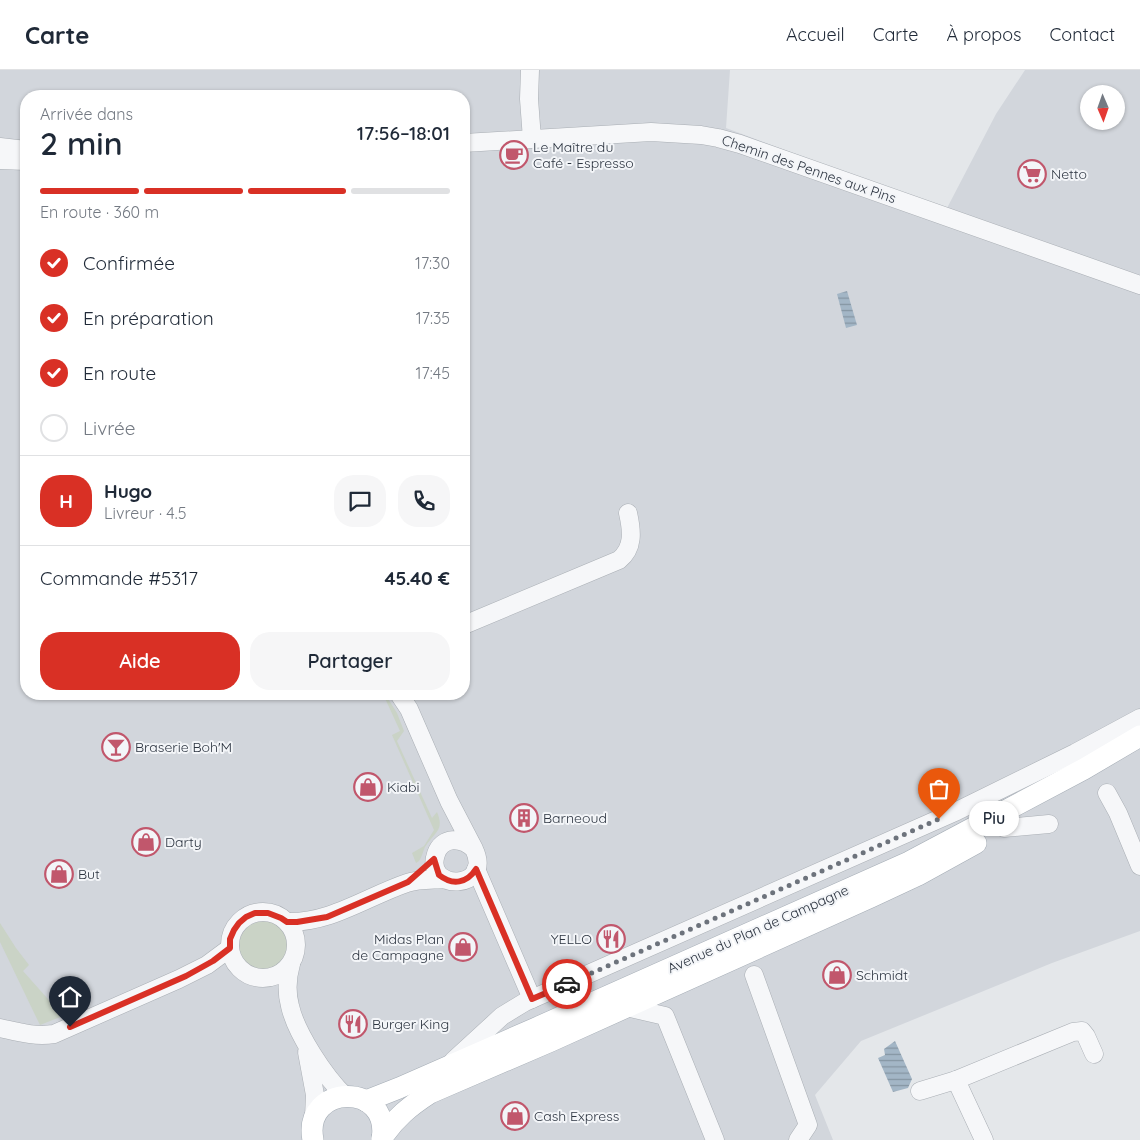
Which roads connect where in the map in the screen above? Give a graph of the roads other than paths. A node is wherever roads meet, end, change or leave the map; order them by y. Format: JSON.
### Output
{"nodes":[{"id":1,"x":530,"y":70,"type":"edge"},
{"id":2,"x":532,"y":139,"type":"junction"},
{"id":3,"x":470,"y":143,"type":"edge"},
{"id":4,"x":0,"y":147,"type":"edge"},
{"id":5,"x":20,"y":149,"type":"edge"},
{"id":6,"x":0,"y":160,"type":"edge"},
{"id":7,"x":20,"y":161,"type":"edge"},
{"id":8,"x":1140,"y":285,"type":"edge"},
{"id":9,"x":628,"y":513,"type":"dead end"},
{"id":10,"x":470,"y":622,"type":"edge"},
{"id":11,"x":408,"y":701,"type":"edge"},
{"id":12,"x":1140,"y":718,"type":"edge"},
{"id":13,"x":1140,"y":736,"type":"edge"},
{"id":14,"x":1140,"y":753,"type":"edge"},
{"id":15,"x":1107,"y":793,"type":"dead end"},
{"id":16,"x":449,"y":802,"type":"junction"},
{"id":17,"x":931,"y":823,"type":"junction"},
{"id":18,"x":1049,"y":824,"type":"dead end"},
{"id":19,"x":977,"y":827,"type":"junction"},
{"id":20,"x":1004,"y":828,"type":"junction"},
{"id":21,"x":444,"y":843,"type":"junction"},
{"id":22,"x":474,"y":848,"type":"junction"},
{"id":23,"x":434,"y":859,"type":"junction"},
{"id":24,"x":1140,"y":866,"type":"edge"},
{"id":25,"x":476,"y":869,"type":"junction"},
{"id":26,"x":445,"y":880,"type":"junction"},
{"id":27,"x":408,"y":882,"type":"junction"},
{"id":28,"x":327,"y":917,"type":"junction"},
{"id":29,"x":287,"y":922,"type":"junction"},
{"id":30,"x":296,"y":946,"type":"junction"},
{"id":31,"x":233,"y":956,"type":"junction"},
{"id":32,"x":291,"y":964,"type":"junction"},
{"id":33,"x":754,"y":975,"type":"dead end"},
{"id":34,"x":263,"y":978,"type":"junction"},
{"id":35,"x":532,"y":999,"type":"junction"},
{"id":36,"x":290,"y":1006,"type":"junction"},
{"id":37,"x":626,"y":1007,"type":"junction"},
{"id":38,"x":0,"y":1028,"type":"edge"},
{"id":39,"x":305,"y":1041,"type":"junction"},
{"id":40,"x":1094,"y":1054,"type":"dead end"},
{"id":41,"x":448,"y":1067,"type":"junction"},
{"id":42,"x":956,"y":1080,"type":"junction"},
{"id":43,"x":920,"y":1091,"type":"dead end"},
{"id":44,"x":344,"y":1096,"type":"junction"},
{"id":45,"x":366,"y":1101,"type":"junction"},
{"id":46,"x":309,"y":1131,"type":"edge"},
{"id":47,"x":382,"y":1139,"type":"edge"},
{"id":48,"x":715,"y":1140,"type":"edge"},
{"id":49,"x":798,"y":1140,"type":"edge"},
{"id":50,"x":984,"y":1140,"type":"edge"}],
"edges":[{"from":1,"to":2,"type":"street"},
{"from":2,"to":3,"type":"street","name":"Chemin des Pennes aux Pins"},
{"from":2,"to":8,"type":"street","name":"Chemin des Pennes aux Pins"},
{"from":4,"to":5,"type":"street"},
{"from":6,"to":7,"type":"street"},
{"from":9,"to":10,"type":"street"},
{"from":11,"to":16,"type":"street"},
{"from":12,"to":17,"type":"street"},
{"from":13,"to":19,"type":"main road","name":"Avenue du Plan de Campagne"},
{"from":14,"to":20,"type":"main road","name":"Avenue du Plan de Campagne"},
{"from":15,"to":24,"type":"street"},
{"from":16,"to":21,"type":"street"},
{"from":16,"to":22,"type":"street"},
{"from":17,"to":19,"type":"street"},
{"from":17,"to":35,"type":"street"},
{"from":18,"to":20,"type":"street"},
{"from":19,"to":41,"type":"main road","name":"Avenue du Plan de Campagne"},
{"from":20,"to":37,"type":"main road","name":"Avenue du Plan de Campagne"},
{"from":21,"to":22,"type":"street"},
{"from":21,"to":23,"type":"street"},
{"from":22,"to":25,"type":"street"},
{"from":23,"to":26,"type":"street"},
{"from":23,"to":27,"type":"street"},
{"from":25,"to":26,"type":"street"},
{"from":25,"to":35,"type":"street"},
{"from":26,"to":27,"type":"street"},
{"from":27,"to":28,"type":"street"},
{"from":28,"to":29,"type":"street"},
{"from":28,"to":30,"type":"street"},
{"from":29,"to":30,"type":"street"},
{"from":29,"to":31,"type":"street"},
{"from":30,"to":32,"type":"street"},
{"from":31,"to":34,"type":"street"},
{"from":31,"to":38,"type":"street"},
{"from":32,"to":34,"type":"street"},
{"from":32,"to":36,"type":"street"},
{"from":33,"to":49,"type":"street"},
{"from":34,"to":36,"type":"street"},
{"from":35,"to":41,"type":"street"},
{"from":36,"to":39,"type":"street"},
{"from":37,"to":47,"type":"main road","name":"Avenue du Plan de Campagne"},
{"from":37,"to":48,"type":"street"},
{"from":39,"to":44,"type":"street"},
{"from":39,"to":46,"type":"street"},
{"from":40,"to":42,"type":"street"},
{"from":41,"to":45,"type":"main road","name":"Avenue du Plan de Campagne"},
{"from":42,"to":43,"type":"street"},
{"from":42,"to":50,"type":"street"},
{"from":44,"to":45,"type":"main road"},
{"from":44,"to":46,"type":"main road"},
{"from":45,"to":47,"type":"main road"}]}
